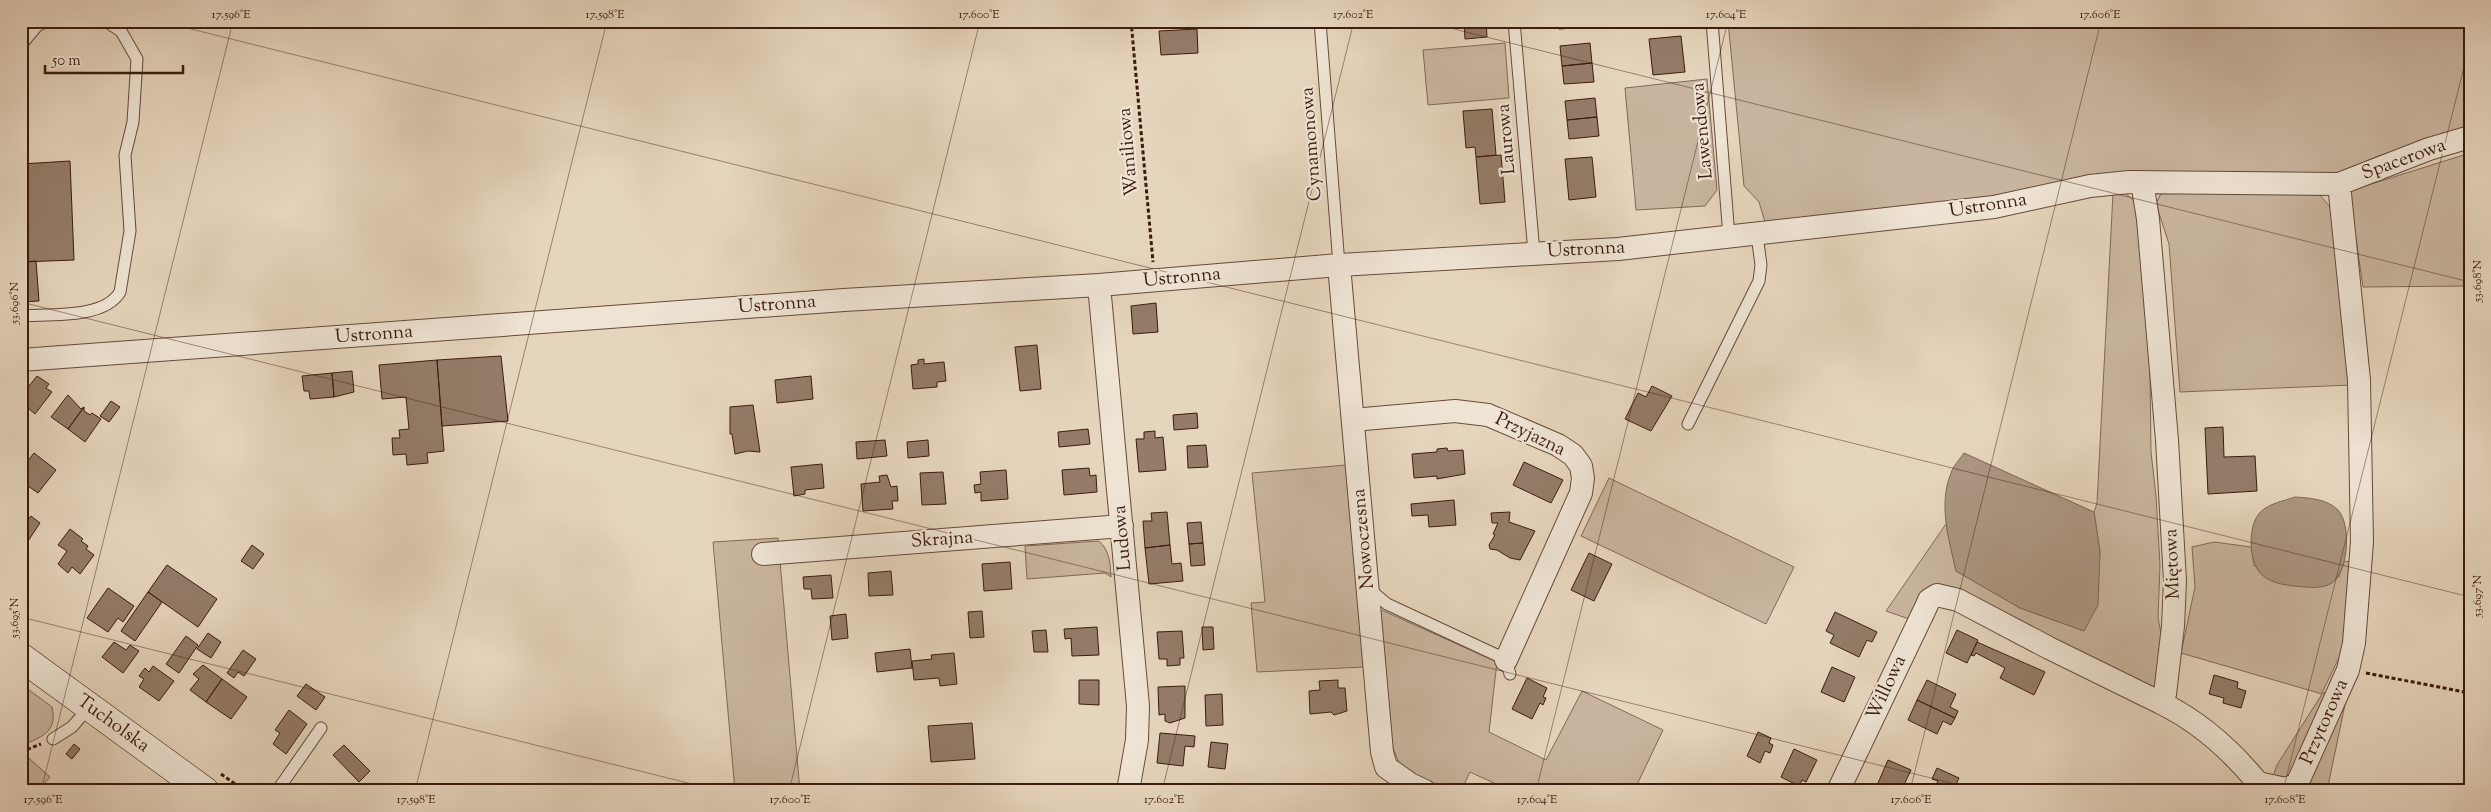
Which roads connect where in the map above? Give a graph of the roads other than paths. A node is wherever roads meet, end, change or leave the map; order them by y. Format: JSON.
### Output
{"nodes":[{"id":1,"x":47,"y":21,"type":"edge"},
{"id":2,"x":94,"y":21,"type":"edge"},
{"id":3,"x":1320,"y":21,"type":"edge"},
{"id":4,"x":1514,"y":21,"type":"edge"},
{"id":5,"x":1712,"y":21,"type":"edge"},
{"id":6,"x":21,"y":45,"type":"edge"},
{"id":7,"x":2470,"y":137,"type":"edge"},
{"id":8,"x":2142,"y":182,"type":"junction"},
{"id":9,"x":2339,"y":184,"type":"junction"},
{"id":10,"x":1757,"y":235,"type":"junction"},
{"id":11,"x":1729,"y":237,"type":"junction"},
{"id":12,"x":1534,"y":253,"type":"junction"},
{"id":13,"x":1339,"y":265,"type":"junction"},
{"id":14,"x":1099,"y":285,"type":"junction"},
{"id":15,"x":21,"y":316,"type":"edge"},
{"id":16,"x":21,"y":360,"type":"edge"},
{"id":17,"x":1353,"y":420,"type":"junction"},
{"id":18,"x":1688,"y":424,"type":"dead end"},
{"id":19,"x":1122,"y":526,"type":"junction"},
{"id":20,"x":763,"y":554,"type":"dead end"},
{"id":21,"x":1368,"y":588,"type":"junction"},
{"id":22,"x":21,"y":657,"type":"edge"},
{"id":23,"x":1508,"y":667,"type":"joint"},
{"id":24,"x":2161,"y":703,"type":"junction"},
{"id":25,"x":90,"y":706,"type":"junction"},
{"id":26,"x":322,"y":728,"type":"dead end"},
{"id":27,"x":53,"y":739,"type":"road end"},
{"id":28,"x":2257,"y":787,"type":"edge"},
{"id":29,"x":205,"y":791,"type":"edge"},
{"id":30,"x":278,"y":791,"type":"edge"},
{"id":31,"x":1128,"y":791,"type":"edge"},
{"id":32,"x":1425,"y":791,"type":"edge"},
{"id":33,"x":1838,"y":791,"type":"edge"}],
"edges":[{"from":1,"to":6,"type":"lane"},
{"from":2,"to":15,"type":"lane"},
{"from":3,"to":13,"type":"lane","name":"Cynamonowa"},
{"from":4,"to":12,"type":"lane","name":"Laurowa"},
{"from":5,"to":11,"type":"lane","name":"Lawendowa"},
{"from":7,"to":9,"type":"street","name":"Spacerowa"},
{"from":8,"to":9,"type":"street","name":"Ustronna"},
{"from":8,"to":10,"type":"street","name":"Ustronna"},
{"from":8,"to":24,"type":"street","name":"Miętowa"},
{"from":9,"to":28,"type":"street","name":"Przytorowa"},
{"from":10,"to":11,"type":"street","name":"Ustronna"},
{"from":10,"to":18,"type":"lane"},
{"from":11,"to":12,"type":"street","name":"Ustronna"},
{"from":12,"to":13,"type":"street","name":"Ustronna"},
{"from":13,"to":14,"type":"street","name":"Ustronna"},
{"from":13,"to":17,"type":"street","name":"Nowoczesna"},
{"from":14,"to":16,"type":"street","name":"Ustronna"},
{"from":14,"to":19,"type":"street","name":"Ludowa"},
{"from":17,"to":21,"type":"street","name":"Nowoczesna"},
{"from":17,"to":23,"type":"street","name":"Przyjazna"},
{"from":19,"to":20,"type":"street","name":"Skrajna"},
{"from":19,"to":31,"type":"street","name":"Ludowa"},
{"from":21,"to":23,"type":"lane"},
{"from":21,"to":32,"type":"street","name":"Nowoczesna"},
{"from":22,"to":25,"type":"main road","name":"Tucholska"},
{"from":24,"to":28,"type":"street"},
{"from":24,"to":33,"type":"street","name":"Willowa"},
{"from":25,"to":27,"type":"lane"},
{"from":25,"to":29,"type":"main road","name":"Tucholska"},
{"from":26,"to":30,"type":"lane"}]}
